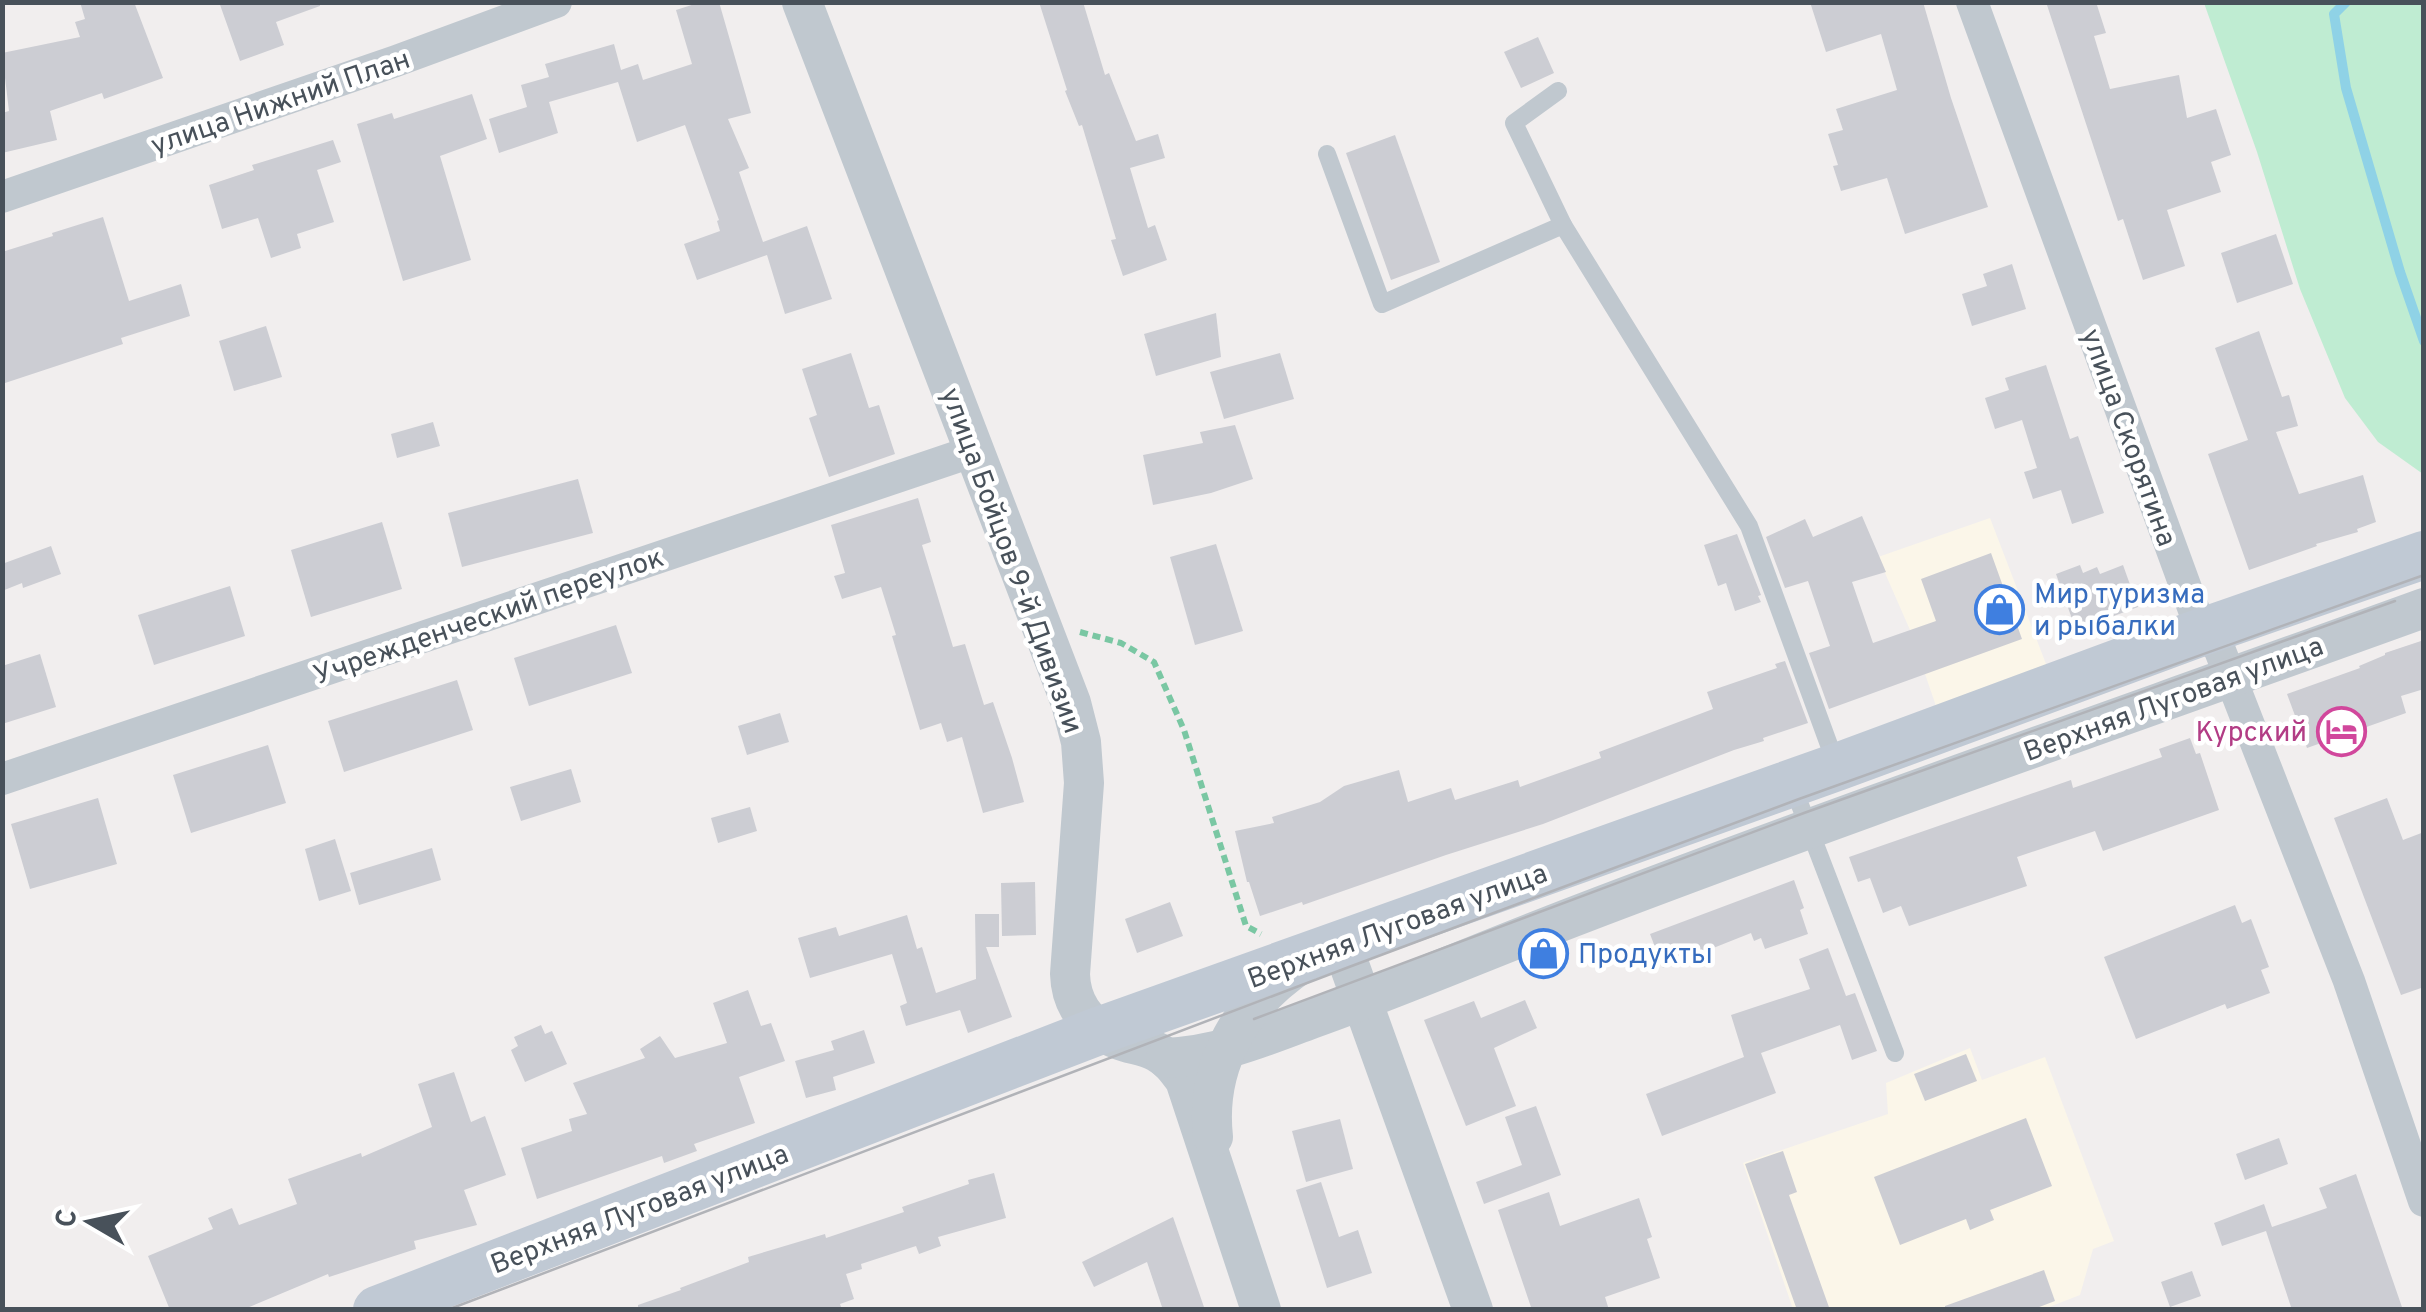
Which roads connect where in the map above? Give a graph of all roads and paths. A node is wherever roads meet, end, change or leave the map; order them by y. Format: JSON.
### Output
{"nodes":[{"id":1,"x":556,"y":2,"type":"edge"},
{"id":2,"x":802,"y":2,"type":"edge"},
{"id":3,"x":1972,"y":2,"type":"edge"},
{"id":4,"x":1558,"y":90,"type":"dead end"},
{"id":5,"x":1327,"y":154,"type":"dead end"},
{"id":6,"x":2,"y":197,"type":"edge"},
{"id":7,"x":1564,"y":225,"type":"junction"},
{"id":8,"x":974,"y":451,"type":"junction"},
{"id":9,"x":2424,"y":556,"type":"edge"},
{"id":10,"x":2424,"y":608,"type":"edge"},
{"id":11,"x":1040,"y":622,"type":"junction"},
{"id":12,"x":2202,"y":632,"type":"junction"},
{"id":13,"x":2231,"y":678,"type":"junction"},
{"id":14,"x":1838,"y":767,"type":"junction"},
{"id":15,"x":2,"y":780,"type":"edge"},
{"id":16,"x":1792,"y":783,"type":"junction"},
{"id":17,"x":1810,"y":828,"type":"junction"},
{"id":18,"x":1309,"y":947,"type":"junction"},
{"id":19,"x":1362,"y":1001,"type":"junction"},
{"id":20,"x":1101,"y":1030,"type":"junction"},
{"id":21,"x":1224,"y":1050,"type":"junction"},
{"id":22,"x":1895,"y":1053,"type":"dead end"},
{"id":23,"x":1166,"y":1058,"type":"junction"},
{"id":24,"x":1222,"y":1189,"type":"junction"},
{"id":25,"x":2424,"y":1201,"type":"edge"},
{"id":26,"x":377,"y":1310,"type":"edge"},
{"id":27,"x":1261,"y":1310,"type":"edge"},
{"id":28,"x":1473,"y":1310,"type":"edge"}],
"edges":[{"from":1,"to":6,"type":"street","name":"улица Нижний План"},
{"from":2,"to":8,"type":"street","name":"улица Бойцов 9-й Дивизии"},
{"from":3,"to":12,"type":"street","name":"улица Скорятина"},
{"from":4,"to":7,"type":"lane"},
{"from":5,"to":7,"type":"lane"},
{"from":7,"to":14,"type":"lane"},
{"from":8,"to":11,"type":"street","name":"улица Бойцов 9-й Дивизии"},
{"from":8,"to":15,"type":"street","name":"Учрежденческий переулок"},
{"from":9,"to":12,"type":"main road","name":"Верхняя Луговая улица"},
{"from":10,"to":13,"type":"street","name":"Верхняя Луговая улица"},
{"from":11,"to":18,"type":"path"},
{"from":11,"to":20,"type":"street","name":"улица Бойцов 9-й Дивизии"},
{"from":12,"to":13,"type":"street","name":"улица Скорятина"},
{"from":12,"to":14,"type":"main road","name":"Верхняя Луговая улица"},
{"from":13,"to":17,"type":"street","name":"Верхняя Луговая улица"},
{"from":13,"to":25,"type":"street","name":"улица Скорятина"},
{"from":14,"to":16,"type":"main road","name":"Верхняя Луговая улица"},
{"from":16,"to":17,"type":"lane"},
{"from":16,"to":18,"type":"main road","name":"Верхняя Луговая улица"},
{"from":17,"to":19,"type":"street","name":"Верхняя Луговая улица"},
{"from":17,"to":22,"type":"lane"},
{"from":18,"to":19,"type":"street"},
{"from":18,"to":20,"type":"main road","name":"Верхняя Луговая улица"},
{"from":18,"to":21,"type":"street"},
{"from":19,"to":21,"type":"street","name":"Верхняя Луговая улица"},
{"from":19,"to":28,"type":"street"},
{"from":20,"to":23,"type":"street"},
{"from":20,"to":26,"type":"main road","name":"Верхняя Луговая улица"},
{"from":21,"to":23,"type":"street","name":"Верхняя Луговая улица"},
{"from":21,"to":24,"type":"street"},
{"from":23,"to":24,"type":"street"},
{"from":24,"to":27,"type":"street"}]}
